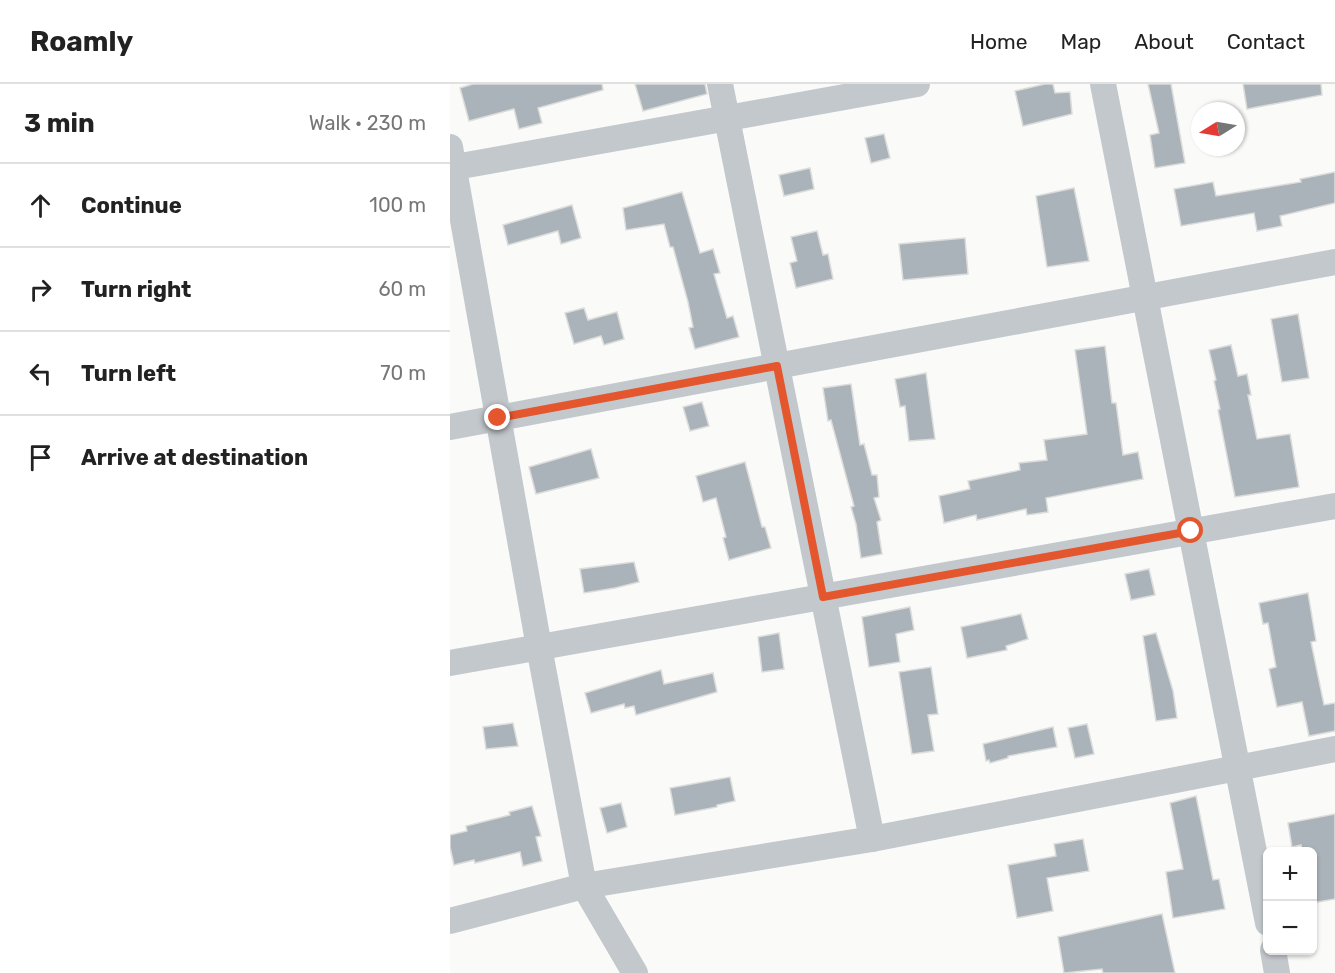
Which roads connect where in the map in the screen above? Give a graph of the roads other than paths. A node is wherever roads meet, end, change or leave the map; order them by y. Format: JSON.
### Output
{"nodes":[{"id":1,"x":720,"y":84,"type":"edge"},
{"id":2,"x":917,"y":84,"type":"edge"},
{"id":3,"x":1103,"y":84,"type":"edge"},
{"id":4,"x":727,"y":118,"type":"junction"},
{"id":5,"x":451,"y":161,"type":"edge"},
{"id":6,"x":1335,"y":262,"type":"edge"},
{"id":7,"x":1145,"y":297,"type":"junction"},
{"id":8,"x":777,"y":366,"type":"junction"},
{"id":9,"x":498,"y":418,"type":"junction"},
{"id":10,"x":450,"y":427,"type":"edge"},
{"id":11,"x":1335,"y":506,"type":"edge"},
{"id":12,"x":1191,"y":531,"type":"junction"},
{"id":13,"x":823,"y":597,"type":"junction"},
{"id":14,"x":539,"y":647,"type":"junction"},
{"id":15,"x":450,"y":663,"type":"edge"},
{"id":16,"x":1335,"y":748,"type":"edge"},
{"id":17,"x":1237,"y":768,"type":"junction"},
{"id":18,"x":872,"y":839,"type":"junction"},
{"id":19,"x":584,"y":886,"type":"junction"},
{"id":20,"x":1264,"y":901,"type":"edge"},
{"id":21,"x":450,"y":921,"type":"edge"},
{"id":22,"x":1274,"y":955,"type":"edge"},
{"id":23,"x":635,"y":973,"type":"edge"},
{"id":24,"x":1277,"y":973,"type":"edge"}],
"edges":[{"from":1,"to":4,"type":"street"},
{"from":2,"to":4,"type":"street"},
{"from":3,"to":7,"type":"street"},
{"from":4,"to":5,"type":"street"},
{"from":4,"to":8,"type":"street"},
{"from":5,"to":9,"type":"street"},
{"from":6,"to":7,"type":"street"},
{"from":7,"to":8,"type":"street"},
{"from":7,"to":12,"type":"street"},
{"from":8,"to":9,"type":"street"},
{"from":8,"to":13,"type":"street"},
{"from":9,"to":10,"type":"street"},
{"from":9,"to":14,"type":"street"},
{"from":11,"to":12,"type":"street"},
{"from":12,"to":13,"type":"street"},
{"from":12,"to":17,"type":"street"},
{"from":13,"to":14,"type":"street"},
{"from":13,"to":18,"type":"street"},
{"from":14,"to":15,"type":"street"},
{"from":14,"to":19,"type":"street"},
{"from":16,"to":17,"type":"street"},
{"from":17,"to":18,"type":"street"},
{"from":17,"to":20,"type":"street"},
{"from":18,"to":19,"type":"street"},
{"from":19,"to":21,"type":"street"},
{"from":19,"to":23,"type":"street"},
{"from":22,"to":24,"type":"street"}]}
